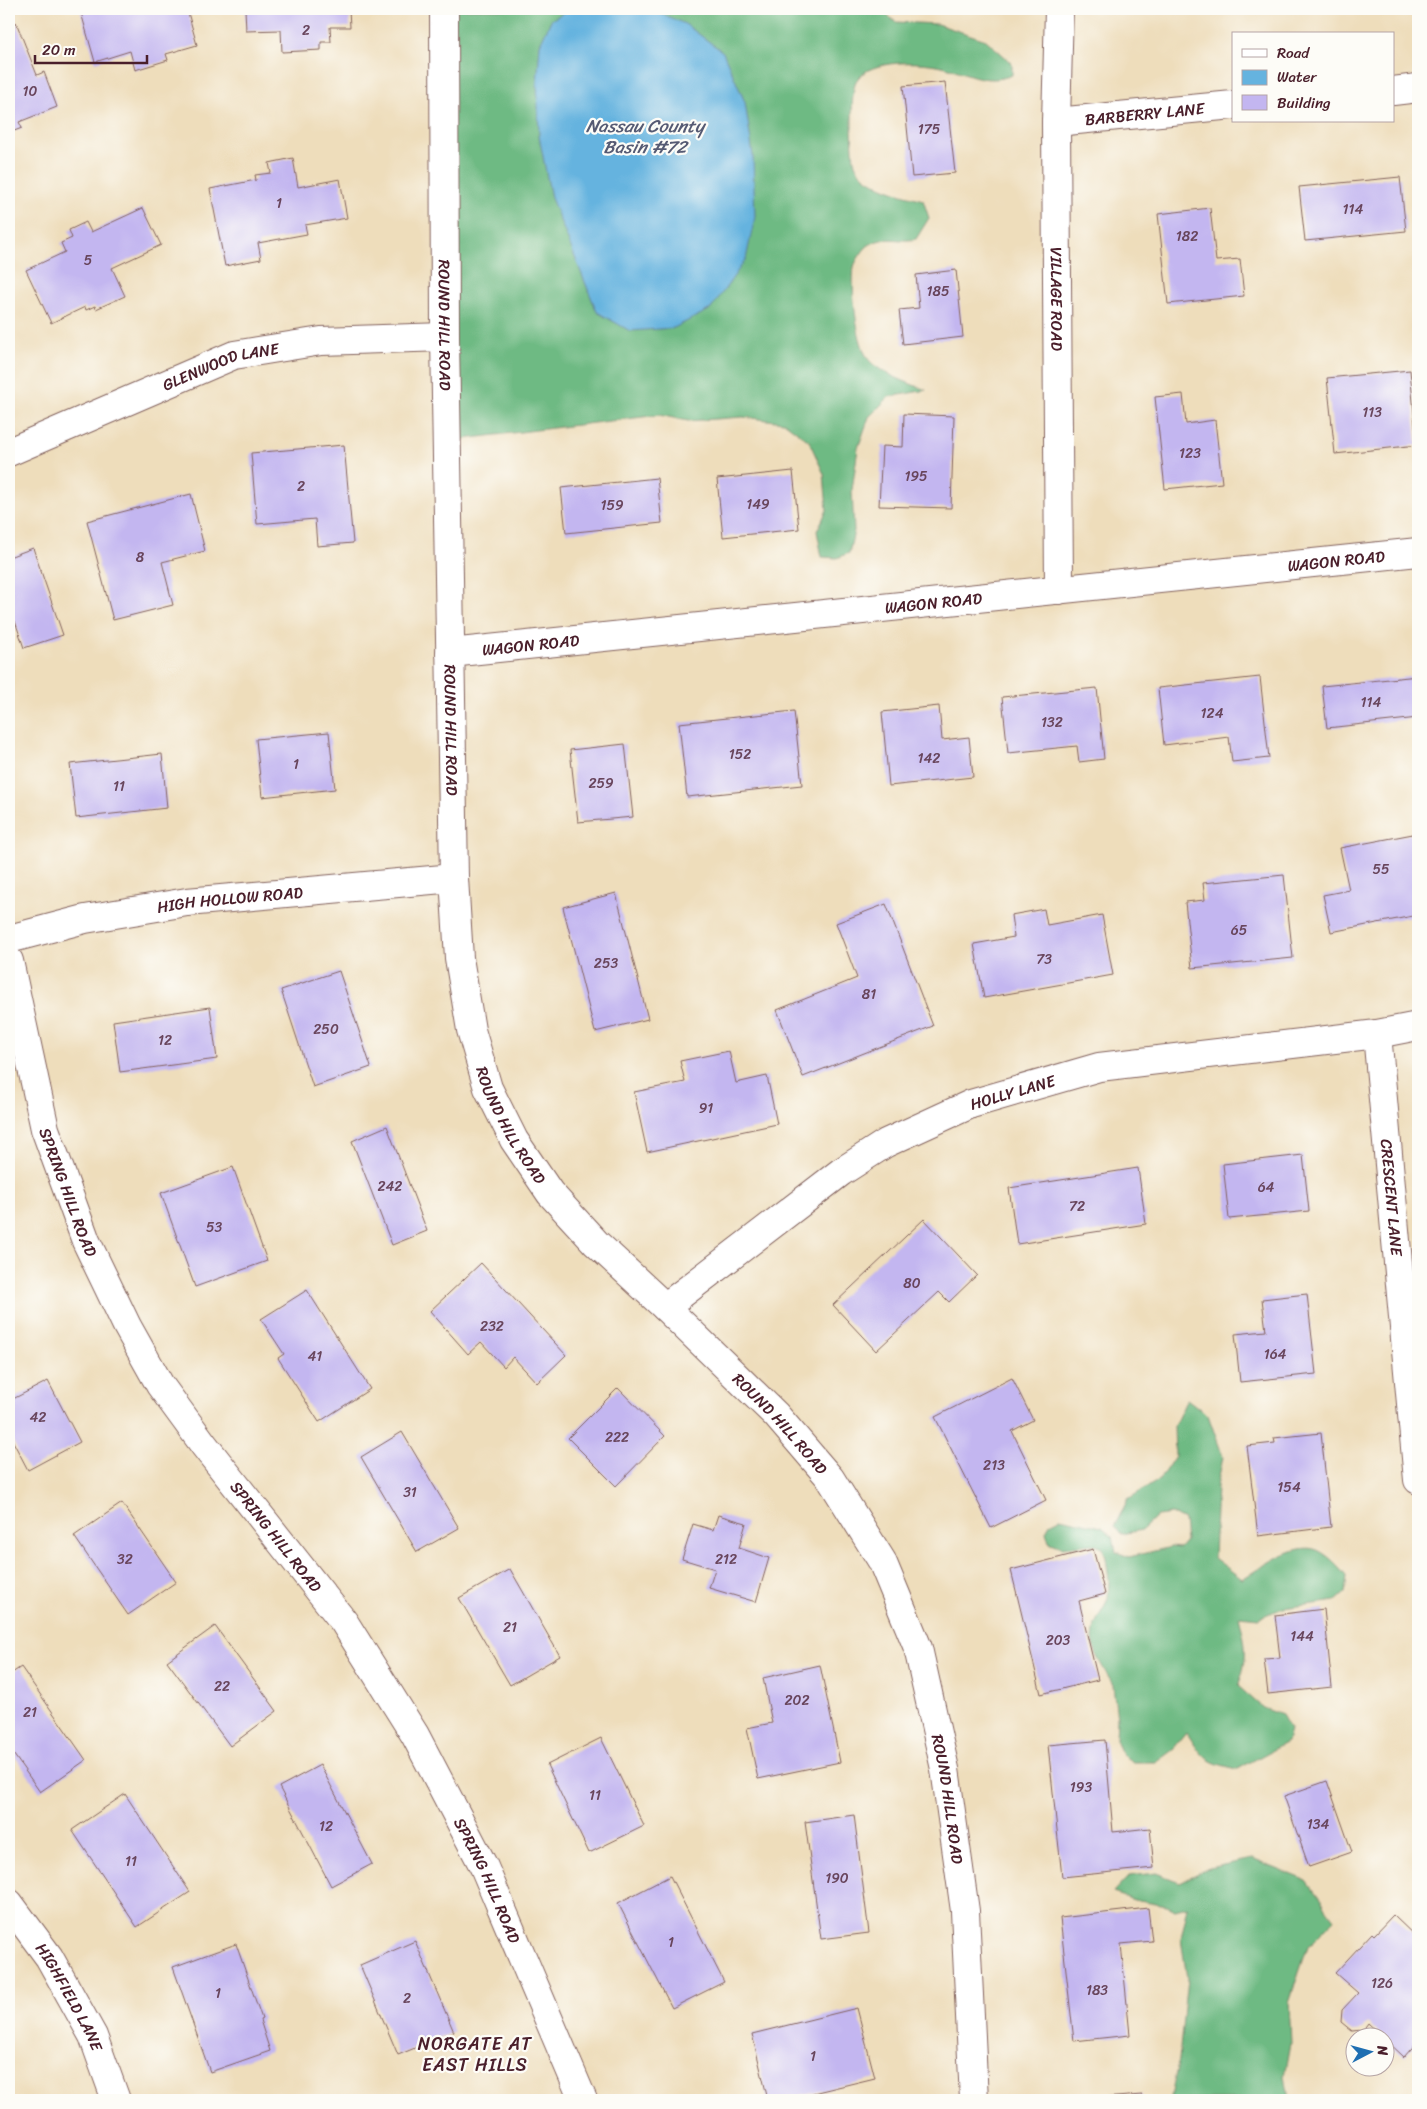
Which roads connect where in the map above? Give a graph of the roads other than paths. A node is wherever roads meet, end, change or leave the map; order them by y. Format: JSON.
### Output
{"nodes":[{"id":1,"x":444,"y":9,"type":"edge"},
{"id":2,"x":1059,"y":9,"type":"edge"},
{"id":3,"x":1418,"y":88,"type":"edge"},
{"id":4,"x":1394,"y":91,"type":"edge"},
{"id":5,"x":1232,"y":105,"type":"edge"},
{"id":6,"x":1056,"y":122,"type":"junction"},
{"id":7,"x":445,"y":337,"type":"junction"},
{"id":8,"x":9,"y":452,"type":"edge"},
{"id":9,"x":1418,"y":552,"type":"edge"},
{"id":10,"x":1060,"y":590,"type":"junction"},
{"id":11,"x":450,"y":653,"type":"junction"},
{"id":12,"x":454,"y":878,"type":"junction"},
{"id":13,"x":9,"y":939,"type":"edge"},
{"id":14,"x":9,"y":961,"type":"edge"},
{"id":15,"x":1418,"y":1026,"type":"edge"},
{"id":16,"x":1378,"y":1034,"type":"junction"},
{"id":17,"x":665,"y":1307,"type":"junction"},
{"id":18,"x":1418,"y":1480,"type":"edge"},
{"id":19,"x":9,"y":1903,"type":"edge"},
{"id":20,"x":116,"y":2100,"type":"edge"},
{"id":21,"x":583,"y":2100,"type":"edge"},
{"id":22,"x":974,"y":2100,"type":"edge"}],
"edges":[{"from":1,"to":7,"type":"street","name":"ROUND HILL ROAD"},
{"from":2,"to":6,"type":"street","name":"VILLAGE ROAD"},
{"from":3,"to":4,"type":"street"},
{"from":5,"to":6,"type":"street","name":"BARBERRY LANE"},
{"from":6,"to":10,"type":"street","name":"VILLAGE ROAD"},
{"from":7,"to":8,"type":"street","name":"GLENWOOD LANE"},
{"from":7,"to":11,"type":"street","name":"ROUND HILL ROAD"},
{"from":9,"to":10,"type":"street","name":"WAGON ROAD"},
{"from":10,"to":11,"type":"street","name":"WAGON ROAD"},
{"from":11,"to":12,"type":"street","name":"ROUND HILL ROAD"},
{"from":12,"to":13,"type":"street","name":"HIGH HOLLOW ROAD"},
{"from":12,"to":17,"type":"street","name":"ROUND HILL ROAD"},
{"from":14,"to":21,"type":"street","name":"SPRING HILL ROAD"},
{"from":15,"to":16,"type":"street","name":"HOLLY LANE"},
{"from":16,"to":17,"type":"street","name":"HOLLY LANE"},
{"from":16,"to":18,"type":"street","name":"CRESCENT LANE"},
{"from":17,"to":22,"type":"street","name":"ROUND HILL ROAD"},
{"from":19,"to":20,"type":"street","name":"HIGHFIELD LANE"}]}
